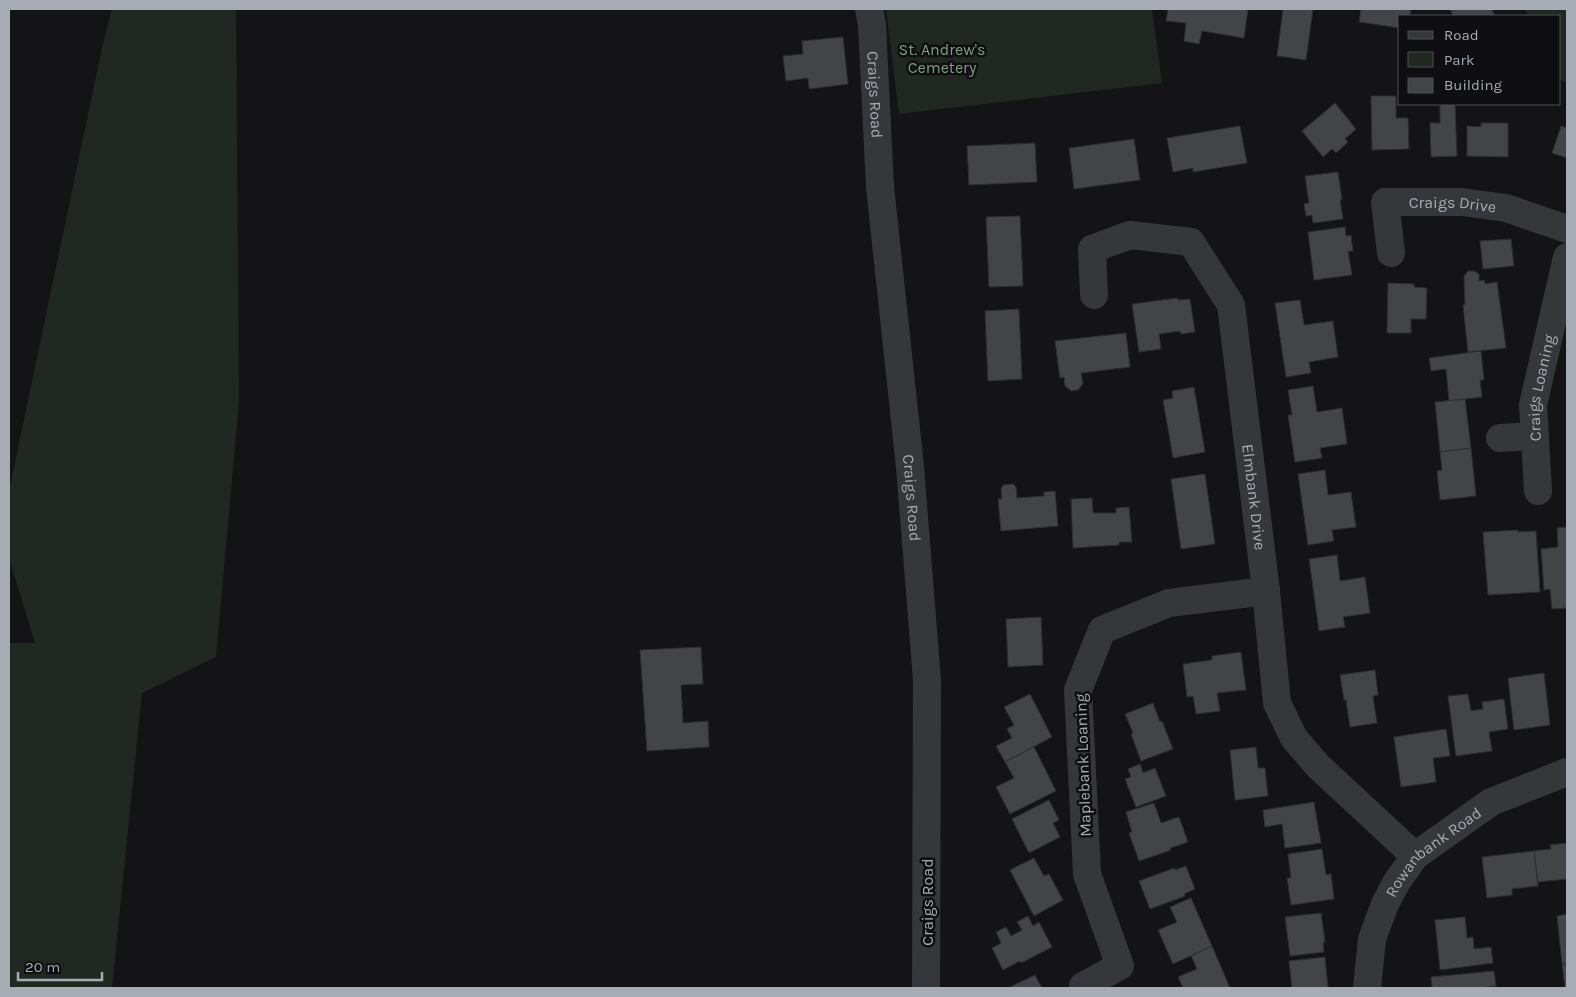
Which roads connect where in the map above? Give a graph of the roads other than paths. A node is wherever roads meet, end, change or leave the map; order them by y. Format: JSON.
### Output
{"nodes":[{"id":1,"x":869,"y":9,"type":"edge"},
{"id":2,"x":1567,"y":229,"type":"edge"},
{"id":3,"x":1391,"y":253,"type":"dead end"},
{"id":4,"x":1567,"y":257,"type":"edge"},
{"id":5,"x":1094,"y":295,"type":"dead end"},
{"id":6,"x":1535,"y":436,"type":"junction"},
{"id":7,"x":1500,"y":438,"type":"dead end"},
{"id":8,"x":1538,"y":491,"type":"dead end"},
{"id":9,"x":1266,"y":590,"type":"junction"},
{"id":10,"x":1567,"y":772,"type":"edge"},
{"id":11,"x":1415,"y":856,"type":"junction"},
{"id":12,"x":1083,"y":986,"type":"dead end"},
{"id":13,"x":926,"y":988,"type":"edge"},
{"id":14,"x":1367,"y":988,"type":"edge"}],
"edges":[{"from":1,"to":13,"type":"street","name":"Craigs Road"},
{"from":2,"to":3,"type":"street","name":"Craigs Drive"},
{"from":4,"to":6,"type":"street","name":"Craigs Loaning"},
{"from":5,"to":9,"type":"street","name":"Elmbank Drive"},
{"from":6,"to":7,"type":"street"},
{"from":6,"to":8,"type":"street","name":"Craigs Loaning"},
{"from":9,"to":11,"type":"street","name":"Elmbank Drive"},
{"from":9,"to":12,"type":"street","name":"Maplebank Loaning"},
{"from":10,"to":11,"type":"street","name":"Rowanbank Road"},
{"from":11,"to":14,"type":"street","name":"Rowanbank Road"}]}
